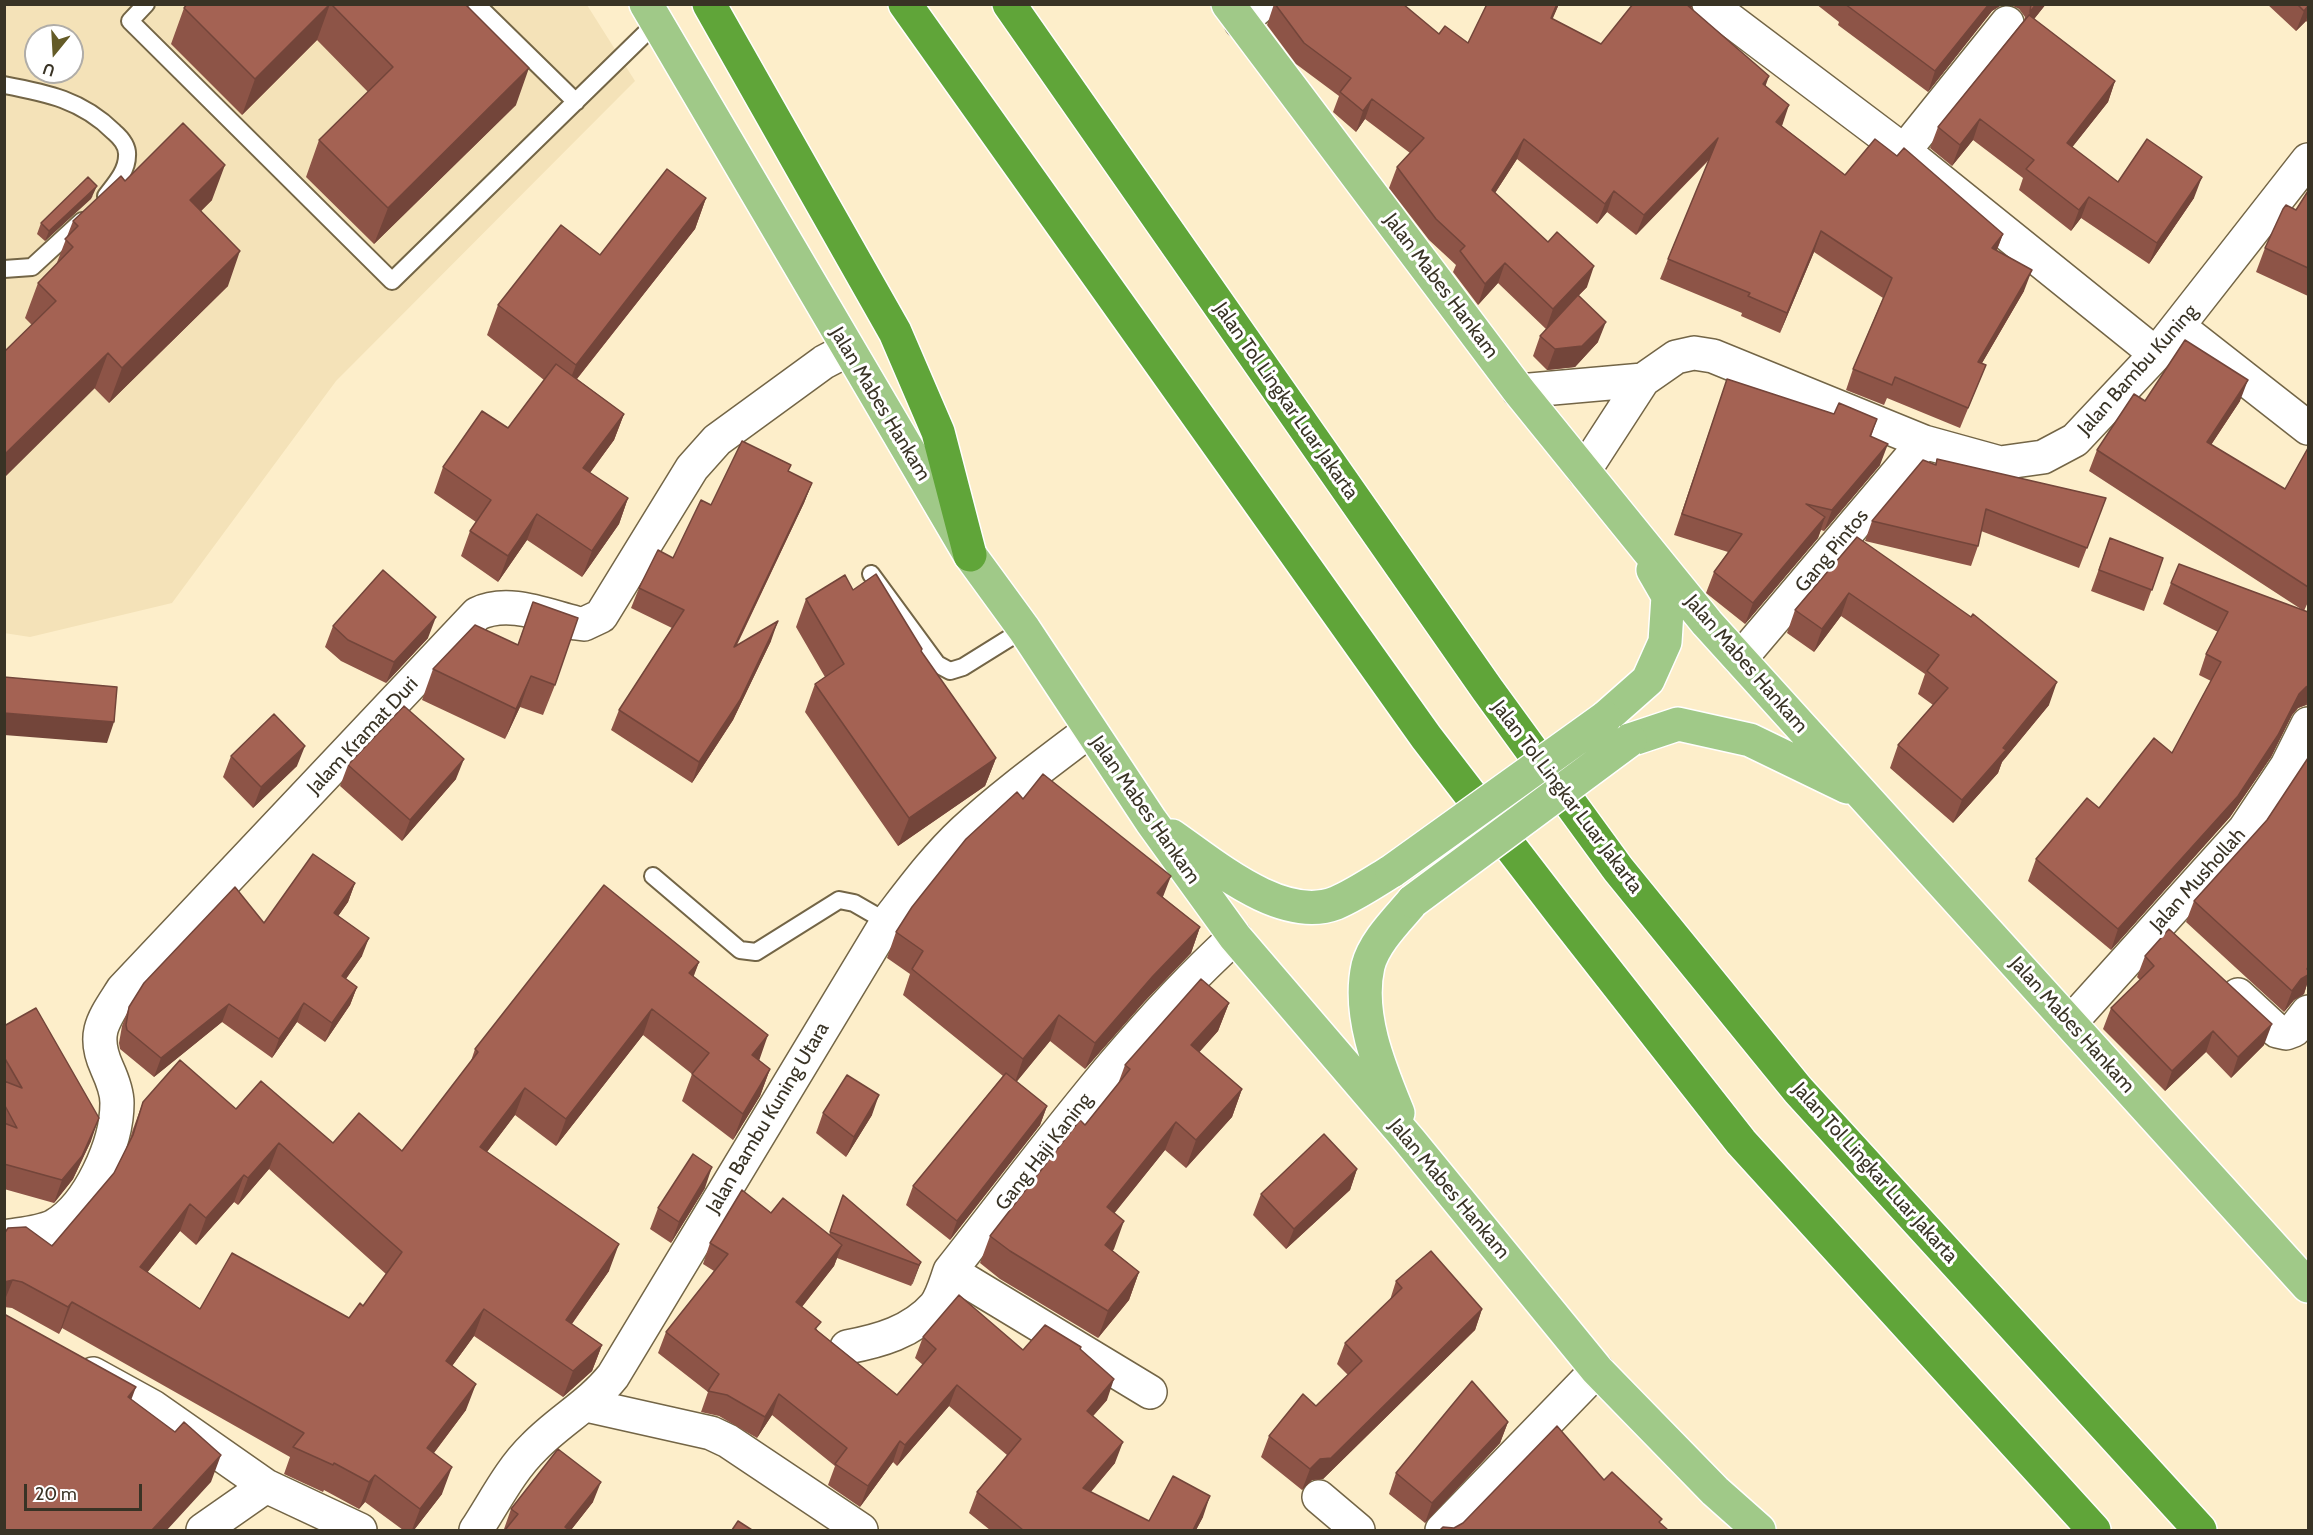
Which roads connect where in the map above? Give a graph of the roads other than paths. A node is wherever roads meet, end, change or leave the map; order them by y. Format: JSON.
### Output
{"nodes":[{"id":1,"x":146,"y":4,"type":"edge"},
{"id":2,"x":476,"y":4,"type":"edge"},
{"id":3,"x":708,"y":4,"type":"edge"},
{"id":4,"x":905,"y":4,"type":"edge"},
{"id":5,"x":1009,"y":4,"type":"edge"},
{"id":6,"x":1709,"y":4,"type":"edge"},
{"id":7,"x":1244,"y":10,"type":"edge"},
{"id":8,"x":652,"y":13,"type":"edge"},
{"id":9,"x":2007,"y":23,"type":"dead end"},
{"id":10,"x":4,"y":85,"type":"edge"},
{"id":11,"x":576,"y":102,"type":"junction"},
{"id":12,"x":1904,"y":151,"type":"junction"},
{"id":13,"x":2308,"y":160,"type":"edge"},
{"id":14,"x":4,"y":269,"type":"edge"},
{"id":15,"x":2179,"y":327,"type":"junction"},
{"id":16,"x":847,"y":350,"type":"junction"},
{"id":17,"x":2156,"y":354,"type":"junction"},
{"id":18,"x":1643,"y":381,"type":"junction"},
{"id":19,"x":1520,"y":391,"type":"junction"},
{"id":20,"x":2308,"y":428,"type":"edge"},
{"id":21,"x":1924,"y":442,"type":"junction"},
{"id":22,"x":1584,"y":471,"type":"junction"},
{"id":23,"x":1625,"y":522,"type":"junction"},
{"id":24,"x":970,"y":555,"type":"junction"},
{"id":25,"x":871,"y":574,"type":"edge"},
{"id":26,"x":1023,"y":629,"type":"junction"},
{"id":27,"x":1740,"y":659,"type":"junction"},
{"id":28,"x":2308,"y":724,"type":"edge"},
{"id":29,"x":1089,"y":731,"type":"junction"},
{"id":30,"x":1863,"y":795,"type":"junction"},
{"id":31,"x":1151,"y":821,"type":"junction"},
{"id":32,"x":653,"y":876,"type":"dead end"},
{"id":33,"x":887,"y":922,"type":"junction"},
{"id":34,"x":2159,"y":922,"type":"junction"},
{"id":35,"x":1235,"y":937,"type":"junction"},
{"id":36,"x":2184,"y":946,"type":"edge"},
{"id":37,"x":2218,"y":976,"type":"edge"},
{"id":38,"x":2308,"y":1012,"type":"edge"},
{"id":39,"x":2070,"y":1023,"type":"junction"},
{"id":40,"x":1409,"y":1140,"type":"junction"},
{"id":41,"x":4,"y":1237,"type":"edge"},
{"id":42,"x":950,"y":1271,"type":"junction"},
{"id":43,"x":2308,"y":1286,"type":"edge"},
{"id":44,"x":847,"y":1347,"type":"dead end"},
{"id":45,"x":70,"y":1361,"type":"edge"},
{"id":46,"x":1597,"y":1370,"type":"junction"},
{"id":47,"x":1150,"y":1392,"type":"dead end"},
{"id":48,"x":586,"y":1405,"type":"junction"},
{"id":49,"x":266,"y":1486,"type":"junction"},
{"id":50,"x":1319,"y":1497,"type":"dead end"},
{"id":51,"x":203,"y":1530,"type":"edge"},
{"id":52,"x":360,"y":1530,"type":"edge"},
{"id":53,"x":476,"y":1530,"type":"edge"},
{"id":54,"x":861,"y":1530,"type":"edge"},
{"id":55,"x":1358,"y":1530,"type":"edge"},
{"id":56,"x":1442,"y":1530,"type":"edge"},
{"id":57,"x":1760,"y":1530,"type":"edge"},
{"id":58,"x":2094,"y":1530,"type":"edge"},
{"id":59,"x":2200,"y":1530,"type":"edge"}],
"edges":[{"from":1,"to":11,"type":"lane"},
{"from":2,"to":11,"type":"lane"},
{"from":3,"to":24,"type":"highway"},
{"from":4,"to":58,"type":"highway"},
{"from":5,"to":59,"type":"highway","name":"Jalan Tol Lingkar Luar Jakarta"},
{"from":6,"to":12,"type":"street"},
{"from":7,"to":19,"type":"main road","name":"Jalan Mabes Hankam"},
{"from":8,"to":11,"type":"lane"},
{"from":8,"to":16,"type":"main road","name":"Jalan Mabes Hankam"},
{"from":9,"to":12,"type":"street"},
{"from":10,"to":14,"type":"lane"},
{"from":12,"to":17,"type":"street"},
{"from":13,"to":15,"type":"street","name":"Jalan Bambu Kuning"},
{"from":15,"to":17,"type":"street","name":"Jalan Bambu Kuning"},
{"from":15,"to":20,"type":"street"},
{"from":16,"to":24,"type":"main road","name":"Jalan Mabes Hankam"},
{"from":16,"to":41,"type":"street","name":"Jalam Kramat Duri"},
{"from":17,"to":21,"type":"street","name":"Jalan Bambu Kuning"},
{"from":18,"to":19,"type":"street"},
{"from":18,"to":21,"type":"street","name":"Jalan Bambu Kuning"},
{"from":18,"to":22,"type":"street","name":"Jalan Bambu Kuning"},
{"from":19,"to":22,"type":"main road","name":"Jalan Mabes Hankam"},
{"from":21,"to":27,"type":"street","name":"Gang Pintos"},
{"from":22,"to":23,"type":"main road","name":"Jalan Mabes Hankam"},
{"from":23,"to":27,"type":"main road","name":"Jalan Mabes Hankam"},
{"from":23,"to":31,"type":"main road","bridge":true},
{"from":24,"to":26,"type":"main road","name":"Jalan Mabes Hankam"},
{"from":25,"to":26,"type":"lane"},
{"from":26,"to":29,"type":"main road","name":"Jalan Mabes Hankam"},
{"from":27,"to":30,"type":"main road","name":"Jalan Mabes Hankam"},
{"from":28,"to":34,"type":"street","name":"Jalan Mushollah"},
{"from":29,"to":31,"type":"main road","name":"Jalan Mabes Hankam"},
{"from":29,"to":33,"type":"street","name":"Jalan Bambu Kuning Utara"},
{"from":30,"to":39,"type":"main road","name":"Jalan Mabes Hankam"},
{"from":30,"to":40,"type":"main road","bridge":true},
{"from":31,"to":35,"type":"main road","name":"Jalan Mabes Hankam"},
{"from":32,"to":33,"type":"lane"},
{"from":33,"to":48,"type":"street","name":"Jalan Bambu Kuning Utara"},
{"from":34,"to":36,"type":"street"},
{"from":34,"to":39,"type":"street","name":"Jalan Mushollah"},
{"from":35,"to":40,"type":"main road","name":"Jalan Mabes Hankam"},
{"from":35,"to":42,"type":"street","name":"Gang Haji Kaning"},
{"from":37,"to":38,"type":"street"},
{"from":39,"to":43,"type":"main road","name":"Jalan Mabes Hankam"},
{"from":40,"to":46,"type":"main road","name":"Jalan Mabes Hankam"},
{"from":42,"to":44,"type":"street","name":"Gang Haji Kaning"},
{"from":42,"to":47,"type":"street"},
{"from":45,"to":49,"type":"street"},
{"from":46,"to":56,"type":"street"},
{"from":46,"to":57,"type":"main road","name":"Jalan Mabes Hankam"},
{"from":48,"to":53,"type":"street","name":"Jalan Bambu Kuning Utara"},
{"from":48,"to":54,"type":"street"},
{"from":49,"to":51,"type":"street"},
{"from":49,"to":52,"type":"street"},
{"from":50,"to":55,"type":"street"}]}
